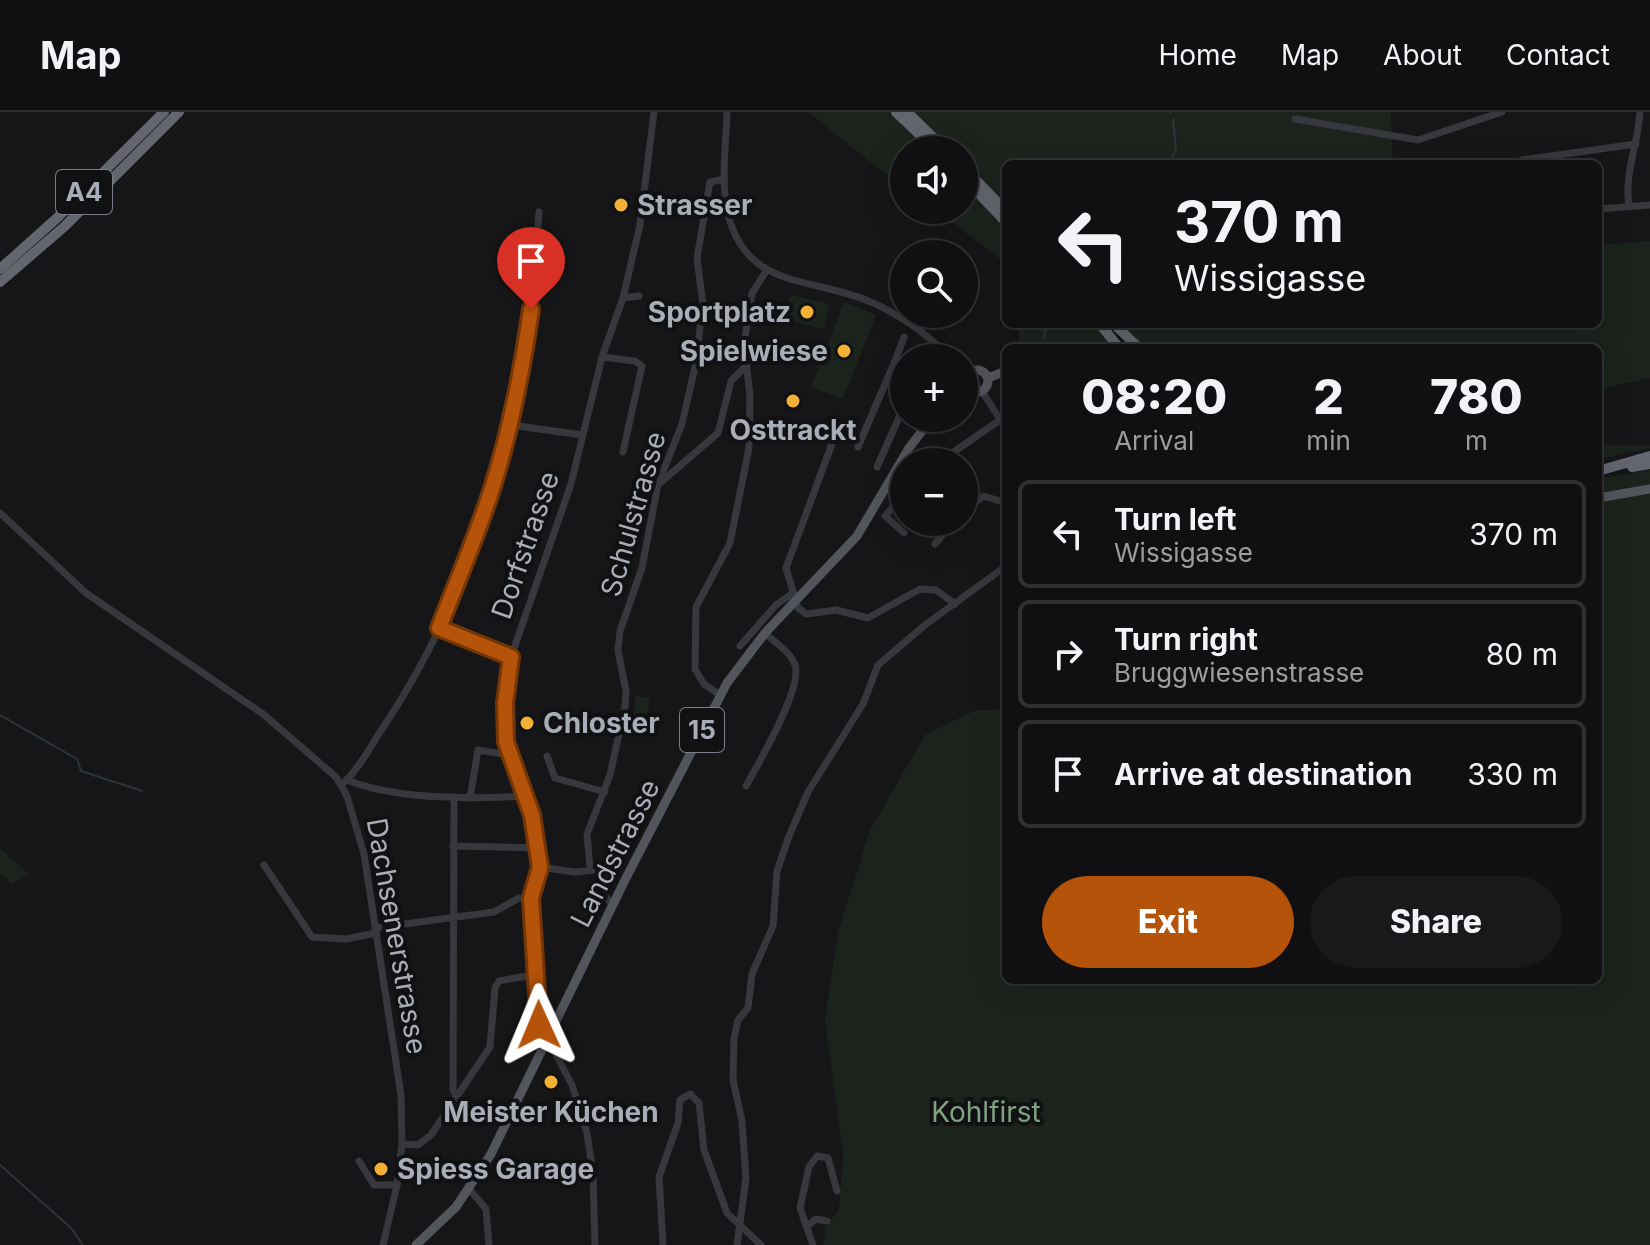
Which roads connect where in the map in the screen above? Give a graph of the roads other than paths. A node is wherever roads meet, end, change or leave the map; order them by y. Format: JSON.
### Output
{"nodes":[{"id":1,"x":164,"y":112,"type":"edge"},
{"id":2,"x":179,"y":112,"type":"edge"},
{"id":3,"x":654,"y":112,"type":"edge"},
{"id":4,"x":727,"y":112,"type":"edge"},
{"id":5,"x":896,"y":112,"type":"edge"},
{"id":6,"x":907,"y":112,"type":"edge"},
{"id":7,"x":1502,"y":112,"type":"edge"},
{"id":8,"x":1640,"y":112,"type":"edge"},
{"id":9,"x":1295,"y":119,"type":"dead end"},
{"id":10,"x":921,"y":136,"type":"edge"},
{"id":11,"x":932,"y":136,"type":"edge"},
{"id":12,"x":1636,"y":144,"type":"junction"},
{"id":13,"x":1522,"y":160,"type":"dead end"},
{"id":14,"x":724,"y":179,"type":"junction"},
{"id":15,"x":978,"y":182,"type":"edge"},
{"id":16,"x":978,"y":193,"type":"edge"},
{"id":17,"x":1650,"y":205,"type":"edge"},
{"id":18,"x":1629,"y":206,"type":"junction"},
{"id":19,"x":1002,"y":207,"type":"edge"},
{"id":20,"x":1602,"y":209,"type":"edge"},
{"id":21,"x":539,"y":212,"type":"dead end"},
{"id":22,"x":1002,"y":218,"type":"edge"},
{"id":23,"x":0,"y":269,"type":"edge"},
{"id":24,"x":767,"y":270,"type":"junction"},
{"id":25,"x":0,"y":282,"type":"edge"},
{"id":26,"x":639,"y":296,"type":"dead end"},
{"id":27,"x":623,"y":298,"type":"junction"},
{"id":28,"x":1103,"y":328,"type":"edge"},
{"id":29,"x":1110,"y":328,"type":"edge"},
{"id":30,"x":1118,"y":328,"type":"edge"},
{"id":31,"x":904,"y":337,"type":"dead end"},
{"id":32,"x":903,"y":344,"type":"edge"},
{"id":33,"x":936,"y":344,"type":"edge"},
{"id":34,"x":1116,"y":344,"type":"edge"},
{"id":35,"x":1127,"y":344,"type":"edge"},
{"id":36,"x":1135,"y":344,"type":"edge"},
{"id":37,"x":602,"y":357,"type":"junction"},
{"id":38,"x":745,"y":367,"type":"junction"},
{"id":39,"x":978,"y":370,"type":"edge"},
{"id":40,"x":1002,"y":373,"type":"edge"},
{"id":41,"x":988,"y":378,"type":"junction"},
{"id":42,"x":890,"y":381,"type":"edge"},
{"id":43,"x":978,"y":390,"type":"edge"},
{"id":44,"x":982,"y":391,"type":"junction"},
{"id":45,"x":1000,"y":420,"type":"junction"},
{"id":46,"x":1002,"y":423,"type":"edge"},
{"id":47,"x":511,"y":425,"type":"junction"},
{"id":48,"x":892,"y":432,"type":"edge"},
{"id":49,"x":921,"y":432,"type":"edge"},
{"id":50,"x":582,"y":435,"type":"junction"},
{"id":51,"x":833,"y":441,"type":"dead end"},
{"id":52,"x":858,"y":447,"type":"dead end"},
{"id":53,"x":959,"y":448,"type":"edge"},
{"id":54,"x":623,"y":452,"type":"dead end"},
{"id":55,"x":1650,"y":456,"type":"edge"},
{"id":56,"x":1650,"y":464,"type":"edge"},
{"id":57,"x":877,"y":467,"type":"dead end"},
{"id":58,"x":1602,"y":471,"type":"edge"},
{"id":59,"x":1602,"y":471,"type":"edge"},
{"id":60,"x":658,"y":484,"type":"junction"},
{"id":61,"x":888,"y":487,"type":"joint"},
{"id":62,"x":1650,"y":489,"type":"edge"},
{"id":63,"x":1602,"y":497,"type":"edge"},
{"id":64,"x":978,"y":500,"type":"edge"},
{"id":65,"x":1002,"y":502,"type":"edge"},
{"id":66,"x":0,"y":513,"type":"edge"},
{"id":67,"x":942,"y":536,"type":"edge"},
{"id":68,"x":935,"y":544,"type":"dead end"},
{"id":69,"x":1002,"y":569,"type":"edge"},
{"id":70,"x":795,"y":596,"type":"junction"},
{"id":71,"x":955,"y":604,"type":"junction"},
{"id":72,"x":439,"y":628,"type":"junction"},
{"id":73,"x":765,"y":633,"type":"junction"},
{"id":74,"x":740,"y":646,"type":"dead end"},
{"id":75,"x":511,"y":657,"type":"junction"},
{"id":76,"x":720,"y":695,"type":"junction"},
{"id":77,"x":510,"y":755,"type":"junction"},
{"id":78,"x":547,"y":756,"type":"dead end"},
{"id":79,"x":344,"y":783,"type":"junction"},
{"id":80,"x":746,"y":786,"type":"dead end"},
{"id":81,"x":605,"y":792,"type":"junction"},
{"id":82,"x":525,"y":796,"type":"junction"},
{"id":83,"x":454,"y":797,"type":"junction"},
{"id":84,"x":470,"y":798,"type":"junction"},
{"id":85,"x":453,"y":846,"type":"junction"},
{"id":86,"x":537,"y":848,"type":"junction"},
{"id":87,"x":264,"y":865,"type":"dead end"},
{"id":88,"x":540,"y":867,"type":"junction"},
{"id":89,"x":590,"y":868,"type":"junction"},
{"id":90,"x":531,"y":898,"type":"junction"},
{"id":91,"x":613,"y":906,"type":"junction"},
{"id":92,"x":452,"y":915,"type":"junction"},
{"id":93,"x":375,"y":930,"type":"junction"},
{"id":94,"x":538,"y":974,"type":"junction"},
{"id":95,"x":548,"y":1039,"type":"junction"},
{"id":96,"x":456,"y":1096,"type":"junction"},
{"id":97,"x":402,"y":1144,"type":"junction"},
{"id":98,"x":359,"y":1161,"type":"dead end"},
{"id":99,"x":397,"y":1185,"type":"junction"},
{"id":100,"x":470,"y":1190,"type":"junction"},
{"id":101,"x":837,"y":1191,"type":"dead end"},
{"id":102,"x":827,"y":1221,"type":"dead end"},
{"id":103,"x":740,"y":1224,"type":"junction"},
{"id":104,"x":807,"y":1226,"type":"junction"},
{"id":105,"x":383,"y":1245,"type":"edge"},
{"id":106,"x":416,"y":1245,"type":"edge"},
{"id":107,"x":489,"y":1245,"type":"edge"},
{"id":108,"x":595,"y":1245,"type":"edge"},
{"id":109,"x":663,"y":1245,"type":"edge"},
{"id":110,"x":737,"y":1245,"type":"edge"},
{"id":111,"x":761,"y":1245,"type":"edge"},
{"id":112,"x":813,"y":1245,"type":"edge"}],
"edges":[{"from":1,"to":23,"type":"highway","number":"A4"},
{"from":2,"to":25,"type":"highway","number":"A4"},
{"from":3,"to":27,"type":"street","name":"Dorfstrasse"},
{"from":4,"to":14,"type":"street"},
{"from":5,"to":10,"type":"highway"},
{"from":6,"to":11,"type":"highway"},
{"from":7,"to":9,"type":"street"},
{"from":8,"to":12,"type":"street"},
{"from":12,"to":13,"type":"street"},
{"from":12,"to":18,"type":"street"},
{"from":14,"to":24,"type":"street"},
{"from":14,"to":60,"type":"street","name":"Schulstrasse"},
{"from":15,"to":19,"type":"highway"},
{"from":16,"to":22,"type":"highway"},
{"from":17,"to":18,"type":"street"},
{"from":18,"to":20,"type":"street"},
{"from":21,"to":47,"type":"street"},
{"from":24,"to":33,"type":"street"},
{"from":24,"to":38,"type":"street"},
{"from":26,"to":27,"type":"street"},
{"from":27,"to":37,"type":"street","name":"Dorfstrasse"},
{"from":28,"to":34,"type":"highway"},
{"from":29,"to":35,"type":"highway"},
{"from":30,"to":36,"type":"highway"},
{"from":31,"to":32,"type":"street"},
{"from":37,"to":50,"type":"street","name":"Dorfstrasse"},
{"from":37,"to":54,"type":"street"},
{"from":38,"to":60,"type":"street"},
{"from":38,"to":76,"type":"street"},
{"from":39,"to":41,"type":"main road"},
{"from":40,"to":41,"type":"main road"},
{"from":41,"to":44,"type":"main road"},
{"from":42,"to":52,"type":"street"},
{"from":43,"to":44,"type":"main road"},
{"from":44,"to":45,"type":"street"},
{"from":45,"to":46,"type":"street"},
{"from":45,"to":53,"type":"street"},
{"from":47,"to":50,"type":"street"},
{"from":47,"to":72,"type":"street"},
{"from":48,"to":57,"type":"street"},
{"from":49,"to":61,"type":"main road","name":"Landstrasse","number":"15"},
{"from":50,"to":75,"type":"street","name":"Dorfstrasse"},
{"from":51,"to":70,"type":"street"},
{"from":55,"to":58,"type":"highway"},
{"from":56,"to":59,"type":"highway"},
{"from":60,"to":81,"type":"street","name":"Schulstrasse"},
{"from":61,"to":70,"type":"main road","name":"Landstrasse","number":"15"},
{"from":62,"to":63,"type":"main road"},
{"from":64,"to":65,"type":"street"},
{"from":66,"to":79,"type":"street","name":"Dachsenerstrasse"},
{"from":67,"to":68,"type":"street"},
{"from":69,"to":71,"type":"street"},
{"from":70,"to":71,"type":"street"},
{"from":70,"to":73,"type":"main road","name":"Landstrasse","number":"15"},
{"from":70,"to":74,"type":"street"},
{"from":71,"to":103,"type":"street"},
{"from":72,"to":75,"type":"street"},
{"from":72,"to":79,"type":"street"},
{"from":73,"to":76,"type":"main road","name":"Landstrasse","number":"15"},
{"from":73,"to":80,"type":"street"},
{"from":75,"to":77,"type":"street","name":"Dorfstrasse"},
{"from":76,"to":91,"type":"main road","name":"Landstrasse","number":"15"},
{"from":77,"to":82,"type":"street","name":"Dorfstrasse"},
{"from":77,"to":84,"type":"street"},
{"from":78,"to":81,"type":"street"},
{"from":79,"to":83,"type":"street"},
{"from":79,"to":93,"type":"street","name":"Dachsenerstrasse"},
{"from":81,"to":89,"type":"street","name":"Schulstrasse"},
{"from":82,"to":84,"type":"street"},
{"from":82,"to":86,"type":"street","name":"Dorfstrasse"},
{"from":83,"to":84,"type":"street"},
{"from":83,"to":85,"type":"street"},
{"from":85,"to":86,"type":"street"},
{"from":85,"to":92,"type":"street"},
{"from":86,"to":88,"type":"street","name":"Dorfstrasse"},
{"from":87,"to":93,"type":"street"},
{"from":88,"to":89,"type":"street"},
{"from":88,"to":90,"type":"street","name":"Dorfstrasse"},
{"from":89,"to":91,"type":"street"},
{"from":90,"to":92,"type":"street"},
{"from":90,"to":94,"type":"street","name":"Dorfstrasse"},
{"from":91,"to":95,"type":"main road","name":"Landstrasse","number":"15"},
{"from":92,"to":93,"type":"street"},
{"from":92,"to":96,"type":"street"},
{"from":93,"to":97,"type":"street","name":"Dachsenerstrasse"},
{"from":94,"to":95,"type":"street","name":"Dorfstrasse"},
{"from":94,"to":96,"type":"street"},
{"from":95,"to":100,"type":"main road","name":"Landstrasse","number":"15"},
{"from":95,"to":108,"type":"street","name":"Dorfstrasse"},
{"from":96,"to":97,"type":"street"},
{"from":97,"to":99,"type":"street","name":"Dachsenerstrasse"},
{"from":98,"to":99,"type":"street"},
{"from":99,"to":105,"type":"street","name":"Dachsenerstrasse"},
{"from":100,"to":106,"type":"main road","name":"Landstrasse","number":"15"},
{"from":100,"to":107,"type":"street"},
{"from":101,"to":104,"type":"street"},
{"from":102,"to":104,"type":"street"},
{"from":103,"to":109,"type":"street"},
{"from":103,"to":110,"type":"street"},
{"from":103,"to":111,"type":"street"},
{"from":104,"to":112,"type":"street"}]}
